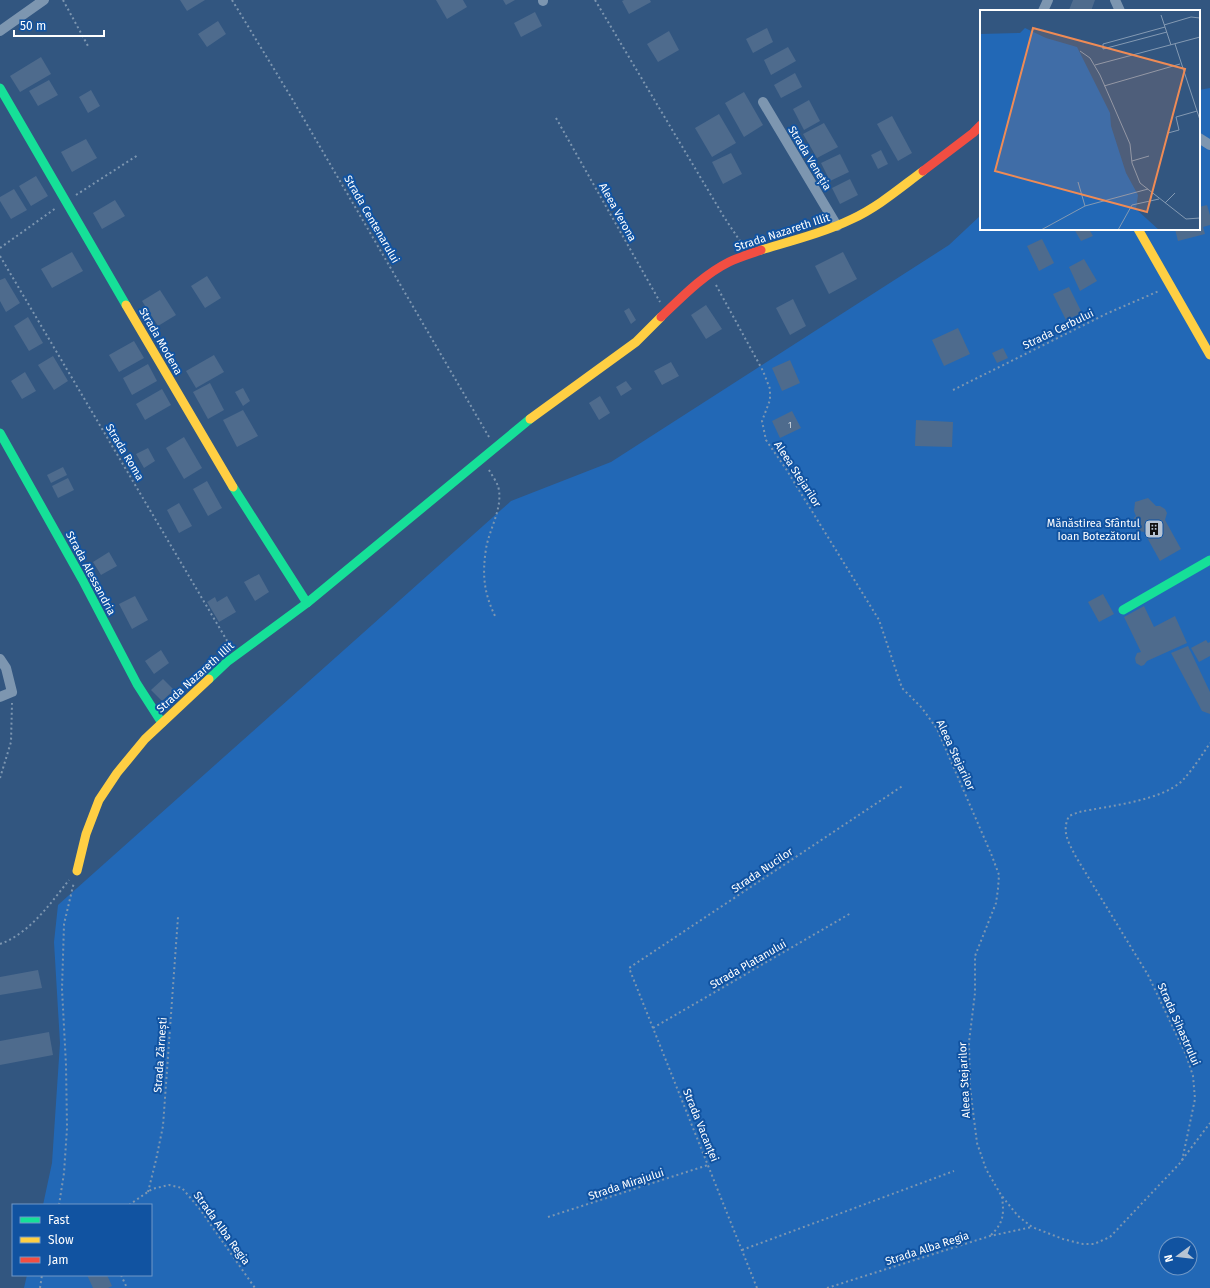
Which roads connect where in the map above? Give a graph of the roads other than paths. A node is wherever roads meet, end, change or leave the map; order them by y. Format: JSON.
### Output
{"nodes":[{"id":1,"x":44,"y":0,"type":"edge"},
{"id":2,"x":1048,"y":0,"type":"edge"},
{"id":3,"x":1114,"y":0,"type":"edge"},
{"id":4,"x":1043,"y":10,"type":"edge"},
{"id":5,"x":1119,"y":10,"type":"edge"},
{"id":6,"x":0,"y":30,"type":"edge"},
{"id":7,"x":0,"y":88,"type":"edge"},
{"id":8,"x":762,"y":102,"type":"dead end"},
{"id":9,"x":980,"y":126,"type":"edge"},
{"id":10,"x":1200,"y":139,"type":"edge"},
{"id":11,"x":1210,"y":145,"type":"edge"},
{"id":12,"x":837,"y":226,"type":"junction"},
{"id":13,"x":1139,"y":230,"type":"edge"},
{"id":14,"x":1210,"y":355,"type":"edge"},
{"id":15,"x":0,"y":433,"type":"edge"},
{"id":16,"x":1210,"y":560,"type":"edge"},
{"id":17,"x":307,"y":603,"type":"junction"},
{"id":18,"x":1123,"y":610,"type":"dead end"},
{"id":19,"x":0,"y":659,"type":"edge"},
{"id":20,"x":0,"y":698,"type":"edge"},
{"id":21,"x":162,"y":723,"type":"junction"},
{"id":22,"x":77,"y":872,"type":"road end"}],
"edges":[{"from":1,"to":6,"type":"street"},
{"from":2,"to":4,"type":"street"},
{"from":3,"to":5,"type":"street"},
{"from":7,"to":17,"type":"street","name":"Strada Modena"},
{"from":8,"to":12,"type":"street","name":"Strada Veneția"},
{"from":9,"to":12,"type":"street","name":"Strada Nazareth Illit"},
{"from":10,"to":11,"type":"street"},
{"from":12,"to":17,"type":"street","name":"Strada Nazareth Illit"},
{"from":13,"to":14,"type":"street"},
{"from":15,"to":21,"type":"street","name":"Strada Alessandria"},
{"from":16,"to":18,"type":"street"},
{"from":17,"to":21,"type":"street","name":"Strada Nazareth Illit"},
{"from":19,"to":20,"type":"street"},
{"from":21,"to":22,"type":"street","name":"Strada Nazareth Illit"}]}
